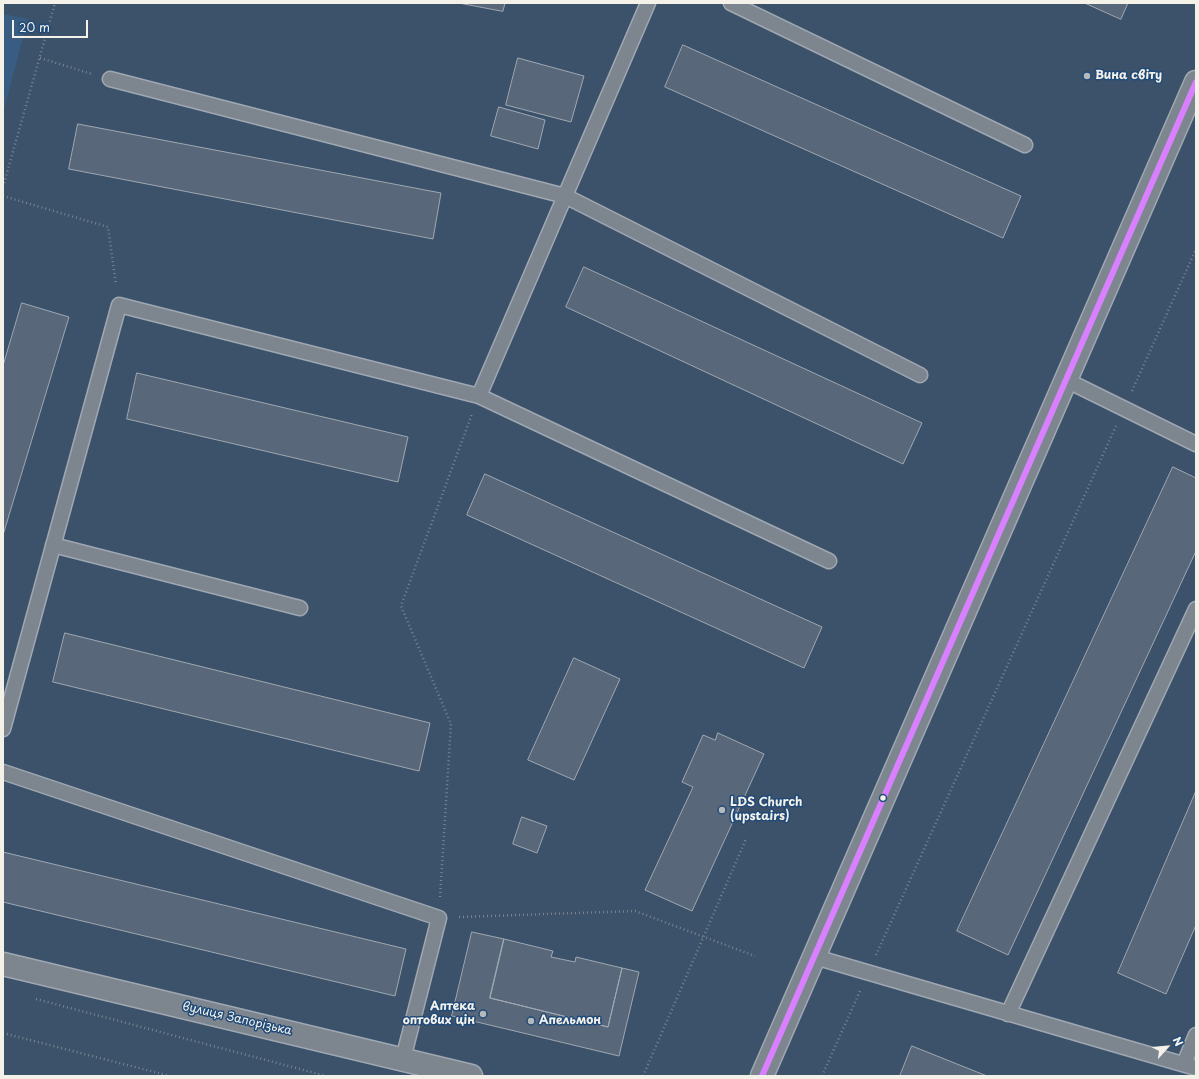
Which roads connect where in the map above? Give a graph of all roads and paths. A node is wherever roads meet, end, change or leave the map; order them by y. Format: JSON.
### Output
{"nodes":[{"id":1,"x":55,"y":3,"type":"edge"},
{"id":2,"x":648,"y":3,"type":"edge"},
{"id":3,"x":731,"y":3,"type":"edge"},
{"id":4,"x":40,"y":58,"type":"junction"},
{"id":5,"x":110,"y":79,"type":"joint"},
{"id":6,"x":1196,"y":82,"type":"edge"},
{"id":7,"x":1025,"y":145,"type":"dead end"},
{"id":8,"x":3,"y":187,"type":"edge"},
{"id":9,"x":3,"y":196,"type":"edge"},
{"id":10,"x":565,"y":196,"type":"junction"},
{"id":11,"x":1196,"y":249,"type":"edge"},
{"id":12,"x":119,"y":305,"type":"junction"},
{"id":13,"x":920,"y":375,"type":"dead end"},
{"id":14,"x":1066,"y":380,"type":"junction"},
{"id":15,"x":479,"y":396,"type":"junction"},
{"id":16,"x":1124,"y":409,"type":"junction"},
{"id":17,"x":1196,"y":444,"type":"edge"},
{"id":18,"x":54,"y":545,"type":"junction"},
{"id":19,"x":829,"y":561,"type":"dead end"},
{"id":20,"x":300,"y":608,"type":"dead end"},
{"id":21,"x":1196,"y":610,"type":"edge"},
{"id":22,"x":3,"y":729,"type":"edge"},
{"id":23,"x":3,"y":772,"type":"edge"},
{"id":24,"x":746,"y":838,"type":"dead end"},
{"id":25,"x":439,"y":918,"type":"junction"},
{"id":26,"x":703,"y":937,"type":"junction"},
{"id":27,"x":754,"y":956,"type":"dead end"},
{"id":28,"x":815,"y":957,"type":"junction"},
{"id":29,"x":3,"y":964,"type":"edge"},
{"id":30,"x":868,"y":972,"type":"junction"},
{"id":31,"x":34,"y":998,"type":"dead end"},
{"id":32,"x":1008,"y":1014,"type":"junction"},
{"id":33,"x":3,"y":1033,"type":"edge"},
{"id":34,"x":1196,"y":1035,"type":"edge"},
{"id":35,"x":403,"y":1059,"type":"junction"},
{"id":36,"x":1190,"y":1066,"type":"edge"},
{"id":37,"x":170,"y":1076,"type":"edge"},
{"id":38,"x":326,"y":1076,"type":"edge"},
{"id":39,"x":471,"y":1076,"type":"edge"},
{"id":40,"x":643,"y":1076,"type":"edge"},
{"id":41,"x":762,"y":1076,"type":"edge"},
{"id":42,"x":822,"y":1076,"type":"edge"}],
"edges":[{"from":1,"to":4,"type":"path"},
{"from":2,"to":10,"type":"lane"},
{"from":3,"to":7,"type":"lane"},
{"from":4,"to":5,"type":"path"},
{"from":4,"to":8,"type":"path"},
{"from":5,"to":10,"type":"lane"},
{"from":6,"to":14,"type":"main road"},
{"from":9,"to":12,"type":"path"},
{"from":10,"to":13,"type":"lane"},
{"from":10,"to":15,"type":"lane"},
{"from":11,"to":16,"type":"path"},
{"from":12,"to":15,"type":"lane"},
{"from":12,"to":18,"type":"lane"},
{"from":14,"to":16,"type":"lane"},
{"from":14,"to":28,"type":"main road"},
{"from":15,"to":19,"type":"lane"},
{"from":15,"to":25,"type":"path"},
{"from":16,"to":17,"type":"lane"},
{"from":16,"to":30,"type":"path"},
{"from":18,"to":20,"type":"lane"},
{"from":18,"to":22,"type":"lane"},
{"from":21,"to":32,"type":"lane"},
{"from":23,"to":25,"type":"lane"},
{"from":24,"to":26,"type":"path"},
{"from":25,"to":26,"type":"path"},
{"from":25,"to":35,"type":"lane"},
{"from":26,"to":27,"type":"path"},
{"from":26,"to":40,"type":"path"},
{"from":28,"to":30,"type":"lane"},
{"from":28,"to":41,"type":"main road"},
{"from":29,"to":35,"type":"main road","name":"вулиця Запорізька"},
{"from":30,"to":32,"type":"lane"},
{"from":30,"to":42,"type":"path"},
{"from":31,"to":38,"type":"path"},
{"from":32,"to":36,"type":"lane"},
{"from":33,"to":37,"type":"path"},
{"from":34,"to":36,"type":"lane"},
{"from":35,"to":39,"type":"main road","name":"вулиця Запорізька"}]}
